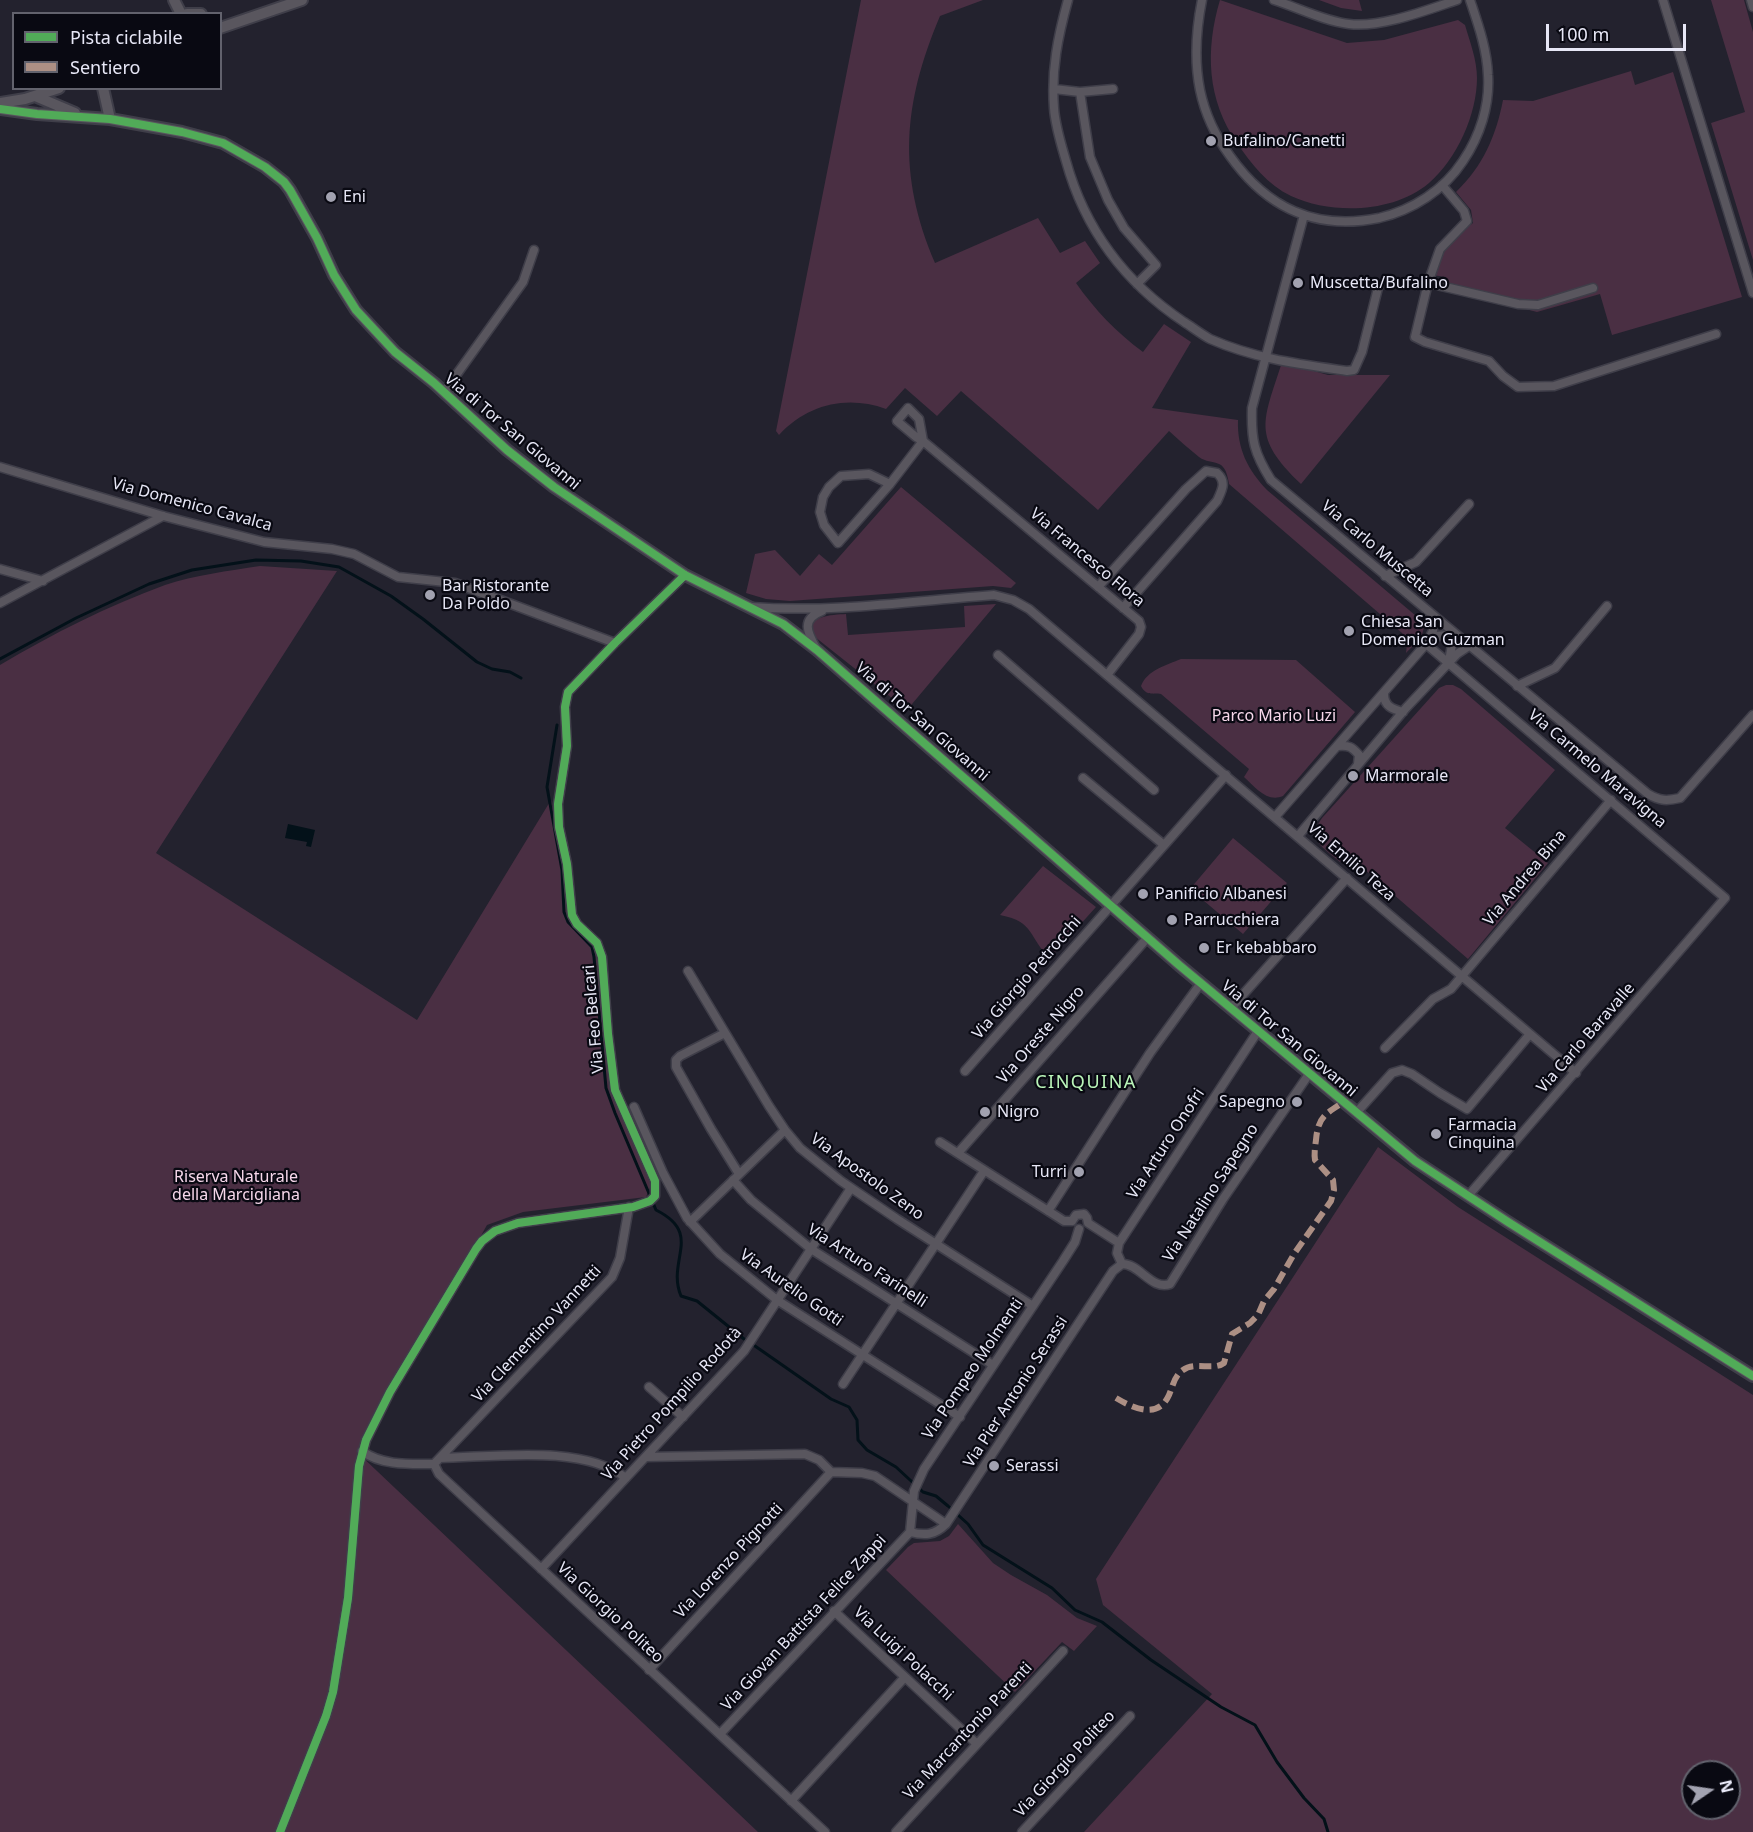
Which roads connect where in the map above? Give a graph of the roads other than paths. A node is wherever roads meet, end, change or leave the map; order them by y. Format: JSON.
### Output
{"nodes":[{"id":1,"x":302,"y":0,"type":"edge"},
{"id":2,"x":1068,"y":0,"type":"edge"},
{"id":3,"x":1202,"y":0,"type":"edge"},
{"id":4,"x":1275,"y":0,"type":"edge"},
{"id":5,"x":1457,"y":0,"type":"edge"},
{"id":6,"x":1470,"y":0,"type":"edge"},
{"id":7,"x":1663,"y":0,"type":"edge"},
{"id":8,"x":1751,"y":0,"type":"edge"},
{"id":9,"x":1753,"y":7,"type":"edge"},
{"id":10,"x":222,"y":27,"type":"edge"},
{"id":11,"x":1054,"y":89,"type":"junction"},
{"id":12,"x":1113,"y":89,"type":"dead end"},
{"id":13,"x":53,"y":90,"type":"edge"},
{"id":14,"x":104,"y":90,"type":"edge"},
{"id":15,"x":1080,"y":92,"type":"junction"},
{"id":16,"x":35,"y":96,"type":"junction"},
{"id":17,"x":0,"y":103,"type":"edge"},
{"id":18,"x":0,"y":109,"type":"edge"},
{"id":19,"x":87,"y":117,"type":"junction"},
{"id":20,"x":110,"y":119,"type":"junction"},
{"id":21,"x":1442,"y":185,"type":"junction"},
{"id":22,"x":1304,"y":215,"type":"junction"},
{"id":23,"x":534,"y":250,"type":"dead end"},
{"id":24,"x":1428,"y":283,"type":"junction"},
{"id":25,"x":1137,"y":284,"type":"junction"},
{"id":26,"x":1378,"y":288,"type":"dead end"},
{"id":27,"x":1593,"y":288,"type":"dead end"},
{"id":28,"x":1753,"y":293,"type":"edge"},
{"id":29,"x":1716,"y":334,"type":"dead end"},
{"id":30,"x":1265,"y":359,"type":"junction"},
{"id":31,"x":444,"y":392,"type":"junction"},
{"id":32,"x":0,"y":467,"type":"edge"},
{"id":33,"x":890,"y":484,"type":"junction"},
{"id":34,"x":1469,"y":504,"type":"dead end"},
{"id":35,"x":163,"y":516,"type":"junction"},
{"id":36,"x":0,"y":569,"type":"edge"},
{"id":37,"x":686,"y":575,"type":"junction"},
{"id":38,"x":1385,"y":576,"type":"junction"},
{"id":39,"x":43,"y":581,"type":"junction"},
{"id":40,"x":1098,"y":587,"type":"junction"},
{"id":41,"x":0,"y":603,"type":"edge"},
{"id":42,"x":748,"y":606,"type":"junction"},
{"id":43,"x":1607,"y":606,"type":"dead end"},
{"id":44,"x":828,"y":608,"type":"junction"},
{"id":45,"x":1123,"y":608,"type":"junction"},
{"id":46,"x":1432,"y":615,"type":"junction"},
{"id":47,"x":1454,"y":634,"type":"junction"},
{"id":48,"x":615,"y":643,"type":"junction"},
{"id":49,"x":1426,"y":644,"type":"junction"},
{"id":50,"x":1469,"y":646,"type":"junction"},
{"id":51,"x":817,"y":650,"type":"junction"},
{"id":52,"x":998,"y":655,"type":"dead end"},
{"id":53,"x":1449,"y":664,"type":"junction"},
{"id":54,"x":1107,"y":675,"type":"junction"},
{"id":55,"x":1517,"y":686,"type":"junction"},
{"id":56,"x":1384,"y":694,"type":"junction"},
{"id":57,"x":1403,"y":712,"type":"junction"},
{"id":58,"x":1753,"y":715,"type":"edge"},
{"id":59,"x":1338,"y":746,"type":"junction"},
{"id":60,"x":1358,"y":765,"type":"junction"},
{"id":61,"x":1226,"y":776,"type":"junction"},
{"id":62,"x":1083,"y":778,"type":"dead end"},
{"id":63,"x":1154,"y":790,"type":"dead end"},
{"id":64,"x":1611,"y":800,"type":"junction"},
{"id":65,"x":1275,"y":817,"type":"junction"},
{"id":66,"x":1298,"y":836,"type":"junction"},
{"id":67,"x":1164,"y":845,"type":"junction"},
{"id":68,"x":1347,"y":878,"type":"junction"},
{"id":69,"x":1725,"y":898,"type":"joint"},
{"id":70,"x":1111,"y":905,"type":"junction"},
{"id":71,"x":1148,"y":937,"type":"junction"},
{"id":72,"x":688,"y":971,"type":"dead end"},
{"id":73,"x":1461,"y":976,"type":"junction"},
{"id":74,"x":1201,"y":983,"type":"junction"},
{"id":75,"x":1230,"y":1008,"type":"junction"},
{"id":76,"x":1258,"y":1031,"type":"junction"},
{"id":77,"x":725,"y":1033,"type":"junction"},
{"id":78,"x":1530,"y":1034,"type":"junction"},
{"id":79,"x":1385,"y":1048,"type":"dead end"},
{"id":80,"x":965,"y":1071,"type":"dead end"},
{"id":81,"x":1576,"y":1073,"type":"junction"},
{"id":82,"x":1309,"y":1074,"type":"junction"},
{"id":83,"x":634,"y":1107,"type":"dead end"},
{"id":84,"x":1357,"y":1113,"type":"junction"},
{"id":85,"x":785,"y":1130,"type":"junction"},
{"id":86,"x":940,"y":1142,"type":"dead end"},
{"id":87,"x":958,"y":1153,"type":"junction"},
{"id":88,"x":984,"y":1171,"type":"junction"},
{"id":89,"x":663,"y":1173,"type":"junction"},
{"id":90,"x":736,"y":1177,"type":"junction"},
{"id":91,"x":654,"y":1178,"type":"junction"},
{"id":92,"x":851,"y":1188,"type":"junction"},
{"id":93,"x":1468,"y":1196,"type":"junction"},
{"id":94,"x":629,"y":1208,"type":"junction"},
{"id":95,"x":1048,"y":1211,"type":"junction"},
{"id":96,"x":1072,"y":1221,"type":"junction"},
{"id":97,"x":690,"y":1222,"type":"junction"},
{"id":98,"x":1088,"y":1223,"type":"junction"},
{"id":99,"x":1079,"y":1229,"type":"junction"},
{"id":100,"x":1119,"y":1243,"type":"junction"},
{"id":101,"x":935,"y":1244,"type":"junction"},
{"id":102,"x":811,"y":1249,"type":"junction"},
{"id":103,"x":1122,"y":1264,"type":"junction"},
{"id":104,"x":777,"y":1300,"type":"junction"},
{"id":105,"x":896,"y":1303,"type":"junction"},
{"id":106,"x":1033,"y":1306,"type":"junction"},
{"id":107,"x":862,"y":1355,"type":"junction"},
{"id":108,"x":993,"y":1365,"type":"junction"},
{"id":109,"x":1753,"y":1376,"type":"edge"},
{"id":110,"x":843,"y":1384,"type":"dead end"},
{"id":111,"x":649,"y":1387,"type":"dead end"},
{"id":112,"x":683,"y":1417,"type":"junction"},
{"id":113,"x":960,"y":1417,"type":"junction"},
{"id":114,"x":362,"y":1452,"type":"junction"},
{"id":115,"x":646,"y":1457,"type":"junction"},
{"id":116,"x":437,"y":1461,"type":"junction"},
{"id":117,"x":831,"y":1472,"type":"junction"},
{"id":118,"x":626,"y":1478,"type":"junction"},
{"id":119,"x":913,"y":1501,"type":"junction"},
{"id":120,"x":946,"y":1524,"type":"junction"},
{"id":121,"x":910,"y":1532,"type":"junction"},
{"id":122,"x":542,"y":1569,"type":"junction"},
{"id":123,"x":834,"y":1611,"type":"junction"},
{"id":124,"x":1063,"y":1650,"type":"dead end"},
{"id":125,"x":649,"y":1670,"type":"junction"},
{"id":126,"x":905,"y":1677,"type":"junction"},
{"id":127,"x":1130,"y":1716,"type":"dead end"},
{"id":128,"x":720,"y":1734,"type":"junction"},
{"id":129,"x":977,"y":1744,"type":"junction"},
{"id":130,"x":791,"y":1801,"type":"junction"},
{"id":131,"x":280,"y":1832,"type":"edge"},
{"id":132,"x":825,"y":1832,"type":"edge"},
{"id":133,"x":896,"y":1832,"type":"edge"},
{"id":134,"x":1022,"y":1832,"type":"edge"}],
"edges":[{"from":1,"to":10,"type":"street"},
{"from":2,"to":11,"type":"street"},
{"from":3,"to":22,"type":"street"},
{"from":4,"to":5,"type":"street"},
{"from":6,"to":21,"type":"street"},
{"from":7,"to":28,"type":"street"},
{"from":8,"to":9,"type":"street"},
{"from":11,"to":15,"type":"street"},
{"from":11,"to":25,"type":"street"},
{"from":12,"to":15,"type":"street"},
{"from":13,"to":16,"type":"street"},
{"from":14,"to":20,"type":"street"},
{"from":15,"to":25,"type":"street"},
{"from":16,"to":17,"type":"street"},
{"from":16,"to":19,"type":"street"},
{"from":18,"to":19,"type":"street"},
{"from":19,"to":20,"type":"street","name":"Via di Tor San Giovanni"},
{"from":20,"to":31,"type":"street","name":"Via di Tor San Giovanni"},
{"from":21,"to":22,"type":"street"},
{"from":21,"to":24,"type":"street"},
{"from":22,"to":30,"type":"street","name":"Via Carlo Muscetta"},
{"from":23,"to":31,"type":"street"},
{"from":24,"to":27,"type":"street"},
{"from":24,"to":29,"type":"street"},
{"from":25,"to":30,"type":"street"},
{"from":26,"to":30,"type":"street"},
{"from":30,"to":38,"type":"street","name":"Via Carlo Muscetta"},
{"from":31,"to":37,"type":"street","name":"Via di Tor San Giovanni"},
{"from":32,"to":35,"type":"street","name":"Via Domenico Cavalca"},
{"from":33,"to":33,"type":"street"},
{"from":33,"to":40,"type":"street","name":"Via Francesco Flora"},
{"from":34,"to":38,"type":"street"},
{"from":35,"to":39,"type":"street"},
{"from":35,"to":48,"type":"street","name":"Via Domenico Cavalca"},
{"from":36,"to":39,"type":"street"},
{"from":37,"to":42,"type":"street","name":"Via di Tor San Giovanni"},
{"from":37,"to":48,"type":"street","name":"Via Feo Belcari"},
{"from":38,"to":46,"type":"street","name":"Via Carlo Muscetta"},
{"from":39,"to":41,"type":"street"},
{"from":40,"to":45,"type":"street","name":"Via Francesco Flora"},
{"from":40,"to":45,"type":"street"},
{"from":42,"to":44,"type":"street"},
{"from":42,"to":51,"type":"street","name":"Via di Tor San Giovanni"},
{"from":43,"to":55,"type":"street"},
{"from":44,"to":51,"type":"street"},
{"from":44,"to":54,"type":"street"},
{"from":45,"to":54,"type":"street","name":"Via Francesco Flora"},
{"from":46,"to":47,"type":"street","name":"Via Carlo Muscetta"},
{"from":46,"to":49,"type":"street"},
{"from":47,"to":49,"type":"street"},
{"from":47,"to":50,"type":"street","name":"Via Carlo Muscetta"},
{"from":47,"to":53,"type":"street"},
{"from":48,"to":91,"type":"street","name":"Via Feo Belcari"},
{"from":49,"to":53,"type":"street","name":"Via Carmelo Maravigna"},
{"from":49,"to":56,"type":"street"},
{"from":50,"to":53,"type":"street"},
{"from":50,"to":55,"type":"street","name":"Via Carlo Muscetta"},
{"from":51,"to":70,"type":"street","name":"Via di Tor San Giovanni"},
{"from":52,"to":63,"type":"street"},
{"from":53,"to":57,"type":"street"},
{"from":53,"to":64,"type":"street","name":"Via Carmelo Maravigna"},
{"from":54,"to":61,"type":"street","name":"Via Emilio Teza"},
{"from":55,"to":58,"type":"street","name":"Via Carlo Muscetta"},
{"from":56,"to":57,"type":"street"},
{"from":56,"to":59,"type":"street"},
{"from":57,"to":60,"type":"street"},
{"from":59,"to":60,"type":"street"},
{"from":59,"to":65,"type":"street"},
{"from":60,"to":66,"type":"street"},
{"from":61,"to":65,"type":"street","name":"Via Emilio Teza"},
{"from":61,"to":67,"type":"street","name":"Via Giorgio Petrocchi"},
{"from":62,"to":67,"type":"street"},
{"from":64,"to":69,"type":"street","name":"Via Carmelo Maravigna"},
{"from":64,"to":73,"type":"street","name":"Via Andrea Bina"},
{"from":65,"to":66,"type":"street","name":"Via Emilio Teza"},
{"from":66,"to":68,"type":"street","name":"Via Emilio Teza"},
{"from":67,"to":70,"type":"street","name":"Via Giorgio Petrocchi"},
{"from":68,"to":73,"type":"street","name":"Via Emilio Teza"},
{"from":68,"to":75,"type":"street"},
{"from":69,"to":81,"type":"street","name":"Via Carlo Baravalle"},
{"from":70,"to":71,"type":"street","name":"Via di Tor San Giovanni"},
{"from":70,"to":80,"type":"street","name":"Via Giorgio Petrocchi"},
{"from":71,"to":74,"type":"street","name":"Via di Tor San Giovanni"},
{"from":71,"to":87,"type":"street","name":"Via Oreste Nigro"},
{"from":72,"to":77,"type":"street","name":"Via Apostolo Zeno"},
{"from":73,"to":78,"type":"street","name":"Via Emilio Teza"},
{"from":73,"to":79,"type":"street","name":"Via Andrea Bina"},
{"from":74,"to":75,"type":"street","name":"Via di Tor San Giovanni"},
{"from":74,"to":95,"type":"street"},
{"from":75,"to":76,"type":"street","name":"Via di Tor San Giovanni"},
{"from":76,"to":82,"type":"street","name":"Via di Tor San Giovanni"},
{"from":76,"to":100,"type":"street","name":"Via Arturo Onofri"},
{"from":77,"to":85,"type":"street","name":"Via Apostolo Zeno"},
{"from":77,"to":90,"type":"street","name":"Via Arturo Farinelli"},
{"from":78,"to":81,"type":"street","name":"Via Emilio Teza"},
{"from":78,"to":84,"type":"street"},
{"from":81,"to":93,"type":"street","name":"Via Carlo Baravalle"},
{"from":82,"to":84,"type":"street","name":"Via di Tor San Giovanni"},
{"from":82,"to":103,"type":"street","name":"Via Natalino Sapegno"},
{"from":83,"to":89,"type":"street","name":"Via Aurelio Gotti"},
{"from":84,"to":93,"type":"street","name":"Via di Tor San Giovanni"},
{"from":85,"to":90,"type":"street"},
{"from":85,"to":92,"type":"street","name":"Via Apostolo Zeno"},
{"from":86,"to":87,"type":"street"},
{"from":87,"to":88,"type":"street"},
{"from":88,"to":95,"type":"street"},
{"from":88,"to":101,"type":"street"},
{"from":89,"to":91,"type":"street"},
{"from":89,"to":97,"type":"street","name":"Via Aurelio Gotti"},
{"from":90,"to":97,"type":"street"},
{"from":90,"to":102,"type":"street","name":"Via Arturo Farinelli"},
{"from":91,"to":94,"type":"street"},
{"from":92,"to":101,"type":"street","name":"Via Apostolo Zeno"},
{"from":92,"to":102,"type":"street","name":"Via Pietro Pompilio Rodotà"},
{"from":93,"to":109,"type":"street","name":"Via di Tor San Giovanni"},
{"from":94,"to":114,"type":"street"},
{"from":94,"to":116,"type":"street","name":"Via Clementino Vannetti"},
{"from":95,"to":96,"type":"street"},
{"from":96,"to":98,"type":"street"},
{"from":96,"to":99,"type":"street"},
{"from":97,"to":104,"type":"street","name":"Via Aurelio Gotti"},
{"from":98,"to":99,"type":"street"},
{"from":98,"to":100,"type":"street"},
{"from":99,"to":106,"type":"street","name":"Via Pompeo Molmenti"},
{"from":100,"to":103,"type":"street"},
{"from":101,"to":105,"type":"street"},
{"from":101,"to":106,"type":"street","name":"Via Apostolo Zeno"},
{"from":102,"to":104,"type":"street","name":"Via Pietro Pompilio Rodotà"},
{"from":102,"to":105,"type":"street","name":"Via Arturo Farinelli"},
{"from":103,"to":120,"type":"street","name":"Via Pier Antonio Serassi"},
{"from":104,"to":107,"type":"street","name":"Via Aurelio Gotti"},
{"from":104,"to":112,"type":"street","name":"Via Pietro Pompilio Rodotà"},
{"from":105,"to":107,"type":"street"},
{"from":105,"to":108,"type":"street","name":"Via Arturo Farinelli"},
{"from":106,"to":108,"type":"street","name":"Via Pompeo Molmenti"},
{"from":107,"to":110,"type":"street"},
{"from":107,"to":113,"type":"street","name":"Via Aurelio Gotti"},
{"from":108,"to":113,"type":"street","name":"Via Pompeo Molmenti"},
{"from":111,"to":112,"type":"street"},
{"from":112,"to":115,"type":"street","name":"Via Pietro Pompilio Rodotà"},
{"from":113,"to":119,"type":"street","name":"Via Pompeo Molmenti"},
{"from":114,"to":116,"type":"street"},
{"from":114,"to":131,"type":"street"},
{"from":115,"to":117,"type":"street"},
{"from":115,"to":118,"type":"street","name":"Via Pietro Pompilio Rodotà"},
{"from":116,"to":118,"type":"street"},
{"from":116,"to":122,"type":"street","name":"Via Giorgio Politeo"},
{"from":117,"to":119,"type":"street"},
{"from":117,"to":125,"type":"street","name":"Via Lorenzo Pignotti"},
{"from":118,"to":122,"type":"street","name":"Via Pietro Pompilio Rodotà"},
{"from":119,"to":120,"type":"street"},
{"from":119,"to":121,"type":"street","name":"Via Pompeo Molmenti"},
{"from":120,"to":121,"type":"street"},
{"from":121,"to":123,"type":"street","name":"Via Giovan Battista Felice Zappi"},
{"from":122,"to":125,"type":"street","name":"Via Giorgio Politeo"},
{"from":123,"to":126,"type":"street","name":"Via Luigi Polacchi"},
{"from":123,"to":128,"type":"street","name":"Via Giovan Battista Felice Zappi"},
{"from":124,"to":129,"type":"street","name":"Via Marcantonio Parenti"},
{"from":125,"to":128,"type":"street","name":"Via Giorgio Politeo"},
{"from":126,"to":129,"type":"street","name":"Via Luigi Polacchi"},
{"from":126,"to":130,"type":"street"},
{"from":127,"to":134,"type":"street","name":"Via Giorgio Politeo"},
{"from":128,"to":130,"type":"street","name":"Via Giorgio Politeo"},
{"from":129,"to":133,"type":"street","name":"Via Marcantonio Parenti"},
{"from":130,"to":132,"type":"street","name":"Via Giorgio Politeo"}]}
